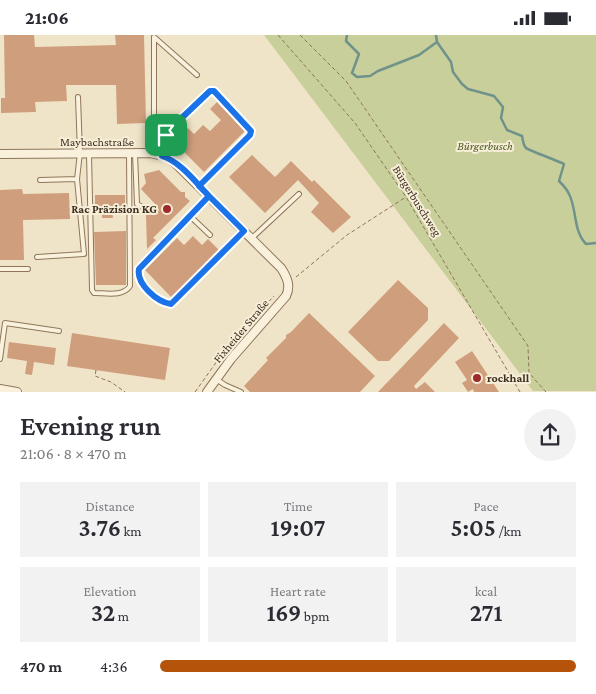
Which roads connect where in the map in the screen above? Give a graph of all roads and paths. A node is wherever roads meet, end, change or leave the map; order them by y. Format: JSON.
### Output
{"nodes":[{"id":1,"x":278,"y":35,"type":"edge"},
{"id":2,"x":300,"y":35,"type":"edge"},
{"id":3,"x":197,"y":75,"type":"dead end"},
{"id":4,"x":78,"y":97,"type":"dead end"},
{"id":5,"x":80,"y":153,"type":"junction"},
{"id":6,"x":89,"y":153,"type":"junction"},
{"id":7,"x":132,"y":153,"type":"junction"},
{"id":8,"x":150,"y":153,"type":"junction"},
{"id":9,"x":0,"y":154,"type":"edge"},
{"id":10,"x":162,"y":156,"type":"junction"},
{"id":11,"x":77,"y":179,"type":"junction"},
{"id":12,"x":40,"y":180,"type":"dead end"},
{"id":13,"x":199,"y":186,"type":"junction"},
{"id":14,"x":299,"y":194,"type":"dead end"},
{"id":15,"x":209,"y":196,"type":"junction"},
{"id":16,"x":406,"y":197,"type":"junction"},
{"id":17,"x":144,"y":208,"type":"dead end"},
{"id":18,"x":190,"y":216,"type":"junction"},
{"id":19,"x":244,"y":231,"type":"junction"},
{"id":20,"x":210,"y":235,"type":"dead end"},
{"id":21,"x":252,"y":238,"type":"junction"},
{"id":22,"x":37,"y":257,"type":"dead end"},
{"id":23,"x":0,"y":269,"type":"edge"},
{"id":24,"x":28,"y":269,"type":"dead end"},
{"id":25,"x":288,"y":283,"type":"junction"},
{"id":26,"x":275,"y":295,"type":"dead end"},
{"id":27,"x":59,"y":331,"type":"dead end"},
{"id":28,"x":0,"y":359,"type":"edge"},
{"id":29,"x":96,"y":370,"type":"dead end"},
{"id":30,"x":216,"y":379,"type":"junction"},
{"id":31,"x":0,"y":389,"type":"edge"},
{"id":32,"x":17,"y":391,"type":"edge"},
{"id":33,"x":125,"y":391,"type":"edge"},
{"id":34,"x":195,"y":391,"type":"edge"},
{"id":35,"x":207,"y":391,"type":"edge"},
{"id":36,"x":241,"y":391,"type":"edge"},
{"id":37,"x":520,"y":391,"type":"edge"},
{"id":38,"x":546,"y":391,"type":"edge"}],
"edges":[{"from":1,"to":16,"type":"path","name":"Bürgerbuschweg"},
{"from":2,"to":38,"type":"path"},
{"from":3,"to":8,"type":"lane"},
{"from":4,"to":5,"type":"lane"},
{"from":5,"to":6,"type":"street","name":"Maybachstraße"},
{"from":5,"to":9,"type":"street","name":"Maybachstraße"},
{"from":5,"to":11,"type":"lane"},
{"from":6,"to":7,"type":"street","name":"Maybachstraße"},
{"from":6,"to":7,"type":"lane"},
{"from":7,"to":8,"type":"street","name":"Maybachstraße"},
{"from":7,"to":17,"type":"lane"},
{"from":8,"to":10,"type":"street","name":"Maybachstraße"},
{"from":10,"to":13,"type":"street","name":"Maybachstraße"},
{"from":10,"to":13,"type":"lane"},
{"from":11,"to":12,"type":"lane"},
{"from":11,"to":22,"type":"lane"},
{"from":13,"to":15,"type":"street","name":"Maybachstraße"},
{"from":14,"to":21,"type":"lane"},
{"from":15,"to":18,"type":"lane"},
{"from":15,"to":19,"type":"street","name":"Maybachstraße"},
{"from":16,"to":25,"type":"path"},
{"from":16,"to":37,"type":"path","name":"Bürgerbuschweg"},
{"from":18,"to":19,"type":"lane"},
{"from":18,"to":20,"type":"lane"},
{"from":19,"to":21,"type":"street","name":"Maybachstraße"},
{"from":21,"to":25,"type":"street","name":"Maybachstraße"},
{"from":23,"to":24,"type":"lane"},
{"from":25,"to":30,"type":"street","name":"Fixheider Straße"},
{"from":26,"to":34,"type":"path"},
{"from":27,"to":28,"type":"lane"},
{"from":29,"to":33,"type":"path"},
{"from":30,"to":35,"type":"street","name":"Fixheider Straße"},
{"from":30,"to":36,"type":"lane"},
{"from":31,"to":32,"type":"street"}]}
